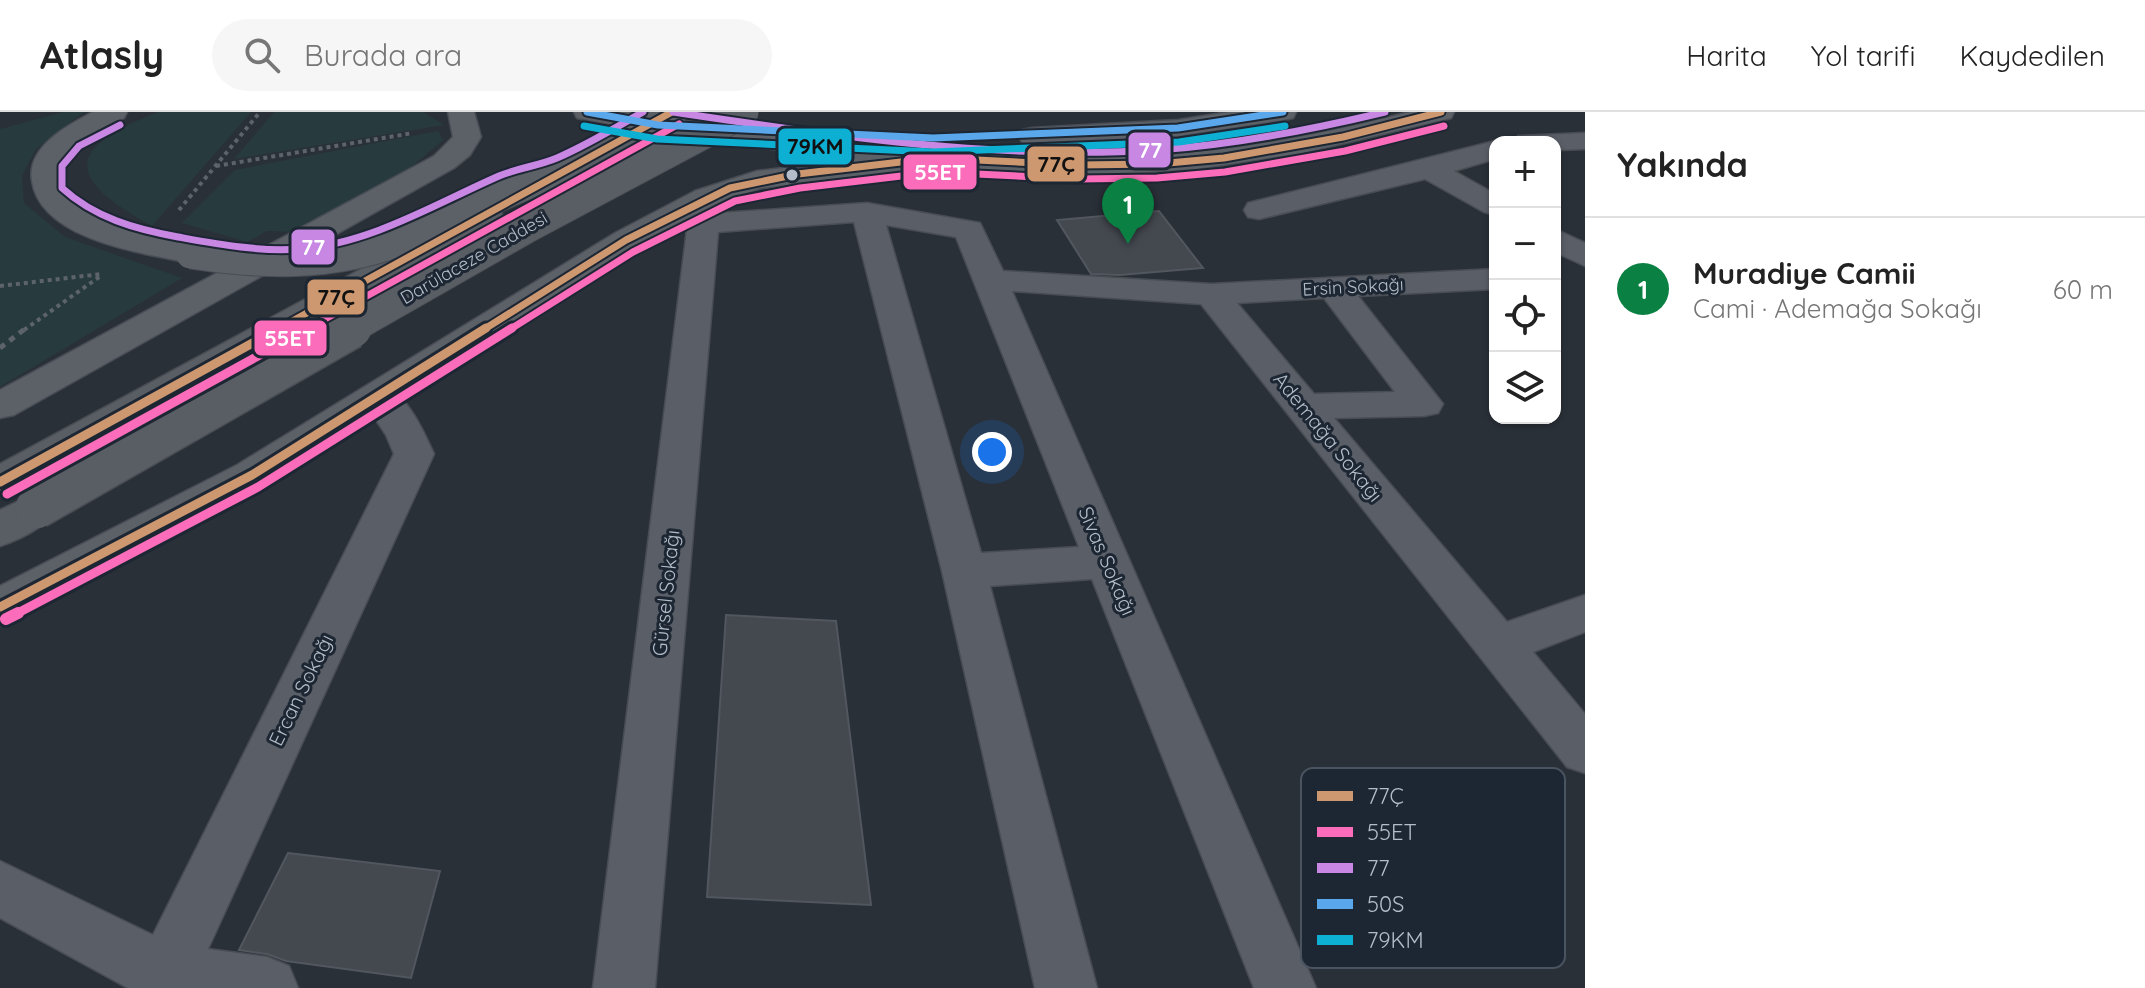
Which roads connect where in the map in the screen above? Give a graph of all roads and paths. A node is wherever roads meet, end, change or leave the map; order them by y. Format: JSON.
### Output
{"nodes":[{"id":1,"x":114,"y":112,"type":"edge"},
{"id":2,"x":260,"y":112,"type":"edge"},
{"id":3,"x":587,"y":112,"type":"edge"},
{"id":4,"x":743,"y":112,"type":"edge"},
{"id":5,"x":1283,"y":112,"type":"edge"},
{"id":6,"x":1441,"y":112,"type":"edge"},
{"id":7,"x":463,"y":118,"type":"edge"},
{"id":8,"x":665,"y":118,"type":"edge"},
{"id":9,"x":1561,"y":141,"type":"edge"},
{"id":10,"x":1585,"y":141,"type":"edge"},
{"id":11,"x":1489,"y":152,"type":"edge"},
{"id":12,"x":935,"y":158,"type":"junction"},
{"id":13,"x":216,"y":166,"type":"junction"},
{"id":14,"x":1429,"y":169,"type":"junction"},
{"id":15,"x":562,"y":171,"type":"junction"},
{"id":16,"x":1489,"y":203,"type":"edge"},
{"id":17,"x":1259,"y":210,"type":"dead end"},
{"id":18,"x":705,"y":211,"type":"junction"},
{"id":19,"x":867,"y":212,"type":"junction"},
{"id":20,"x":1561,"y":242,"type":"edge"},
{"id":21,"x":149,"y":244,"type":"junction"},
{"id":22,"x":1585,"y":256,"type":"edge"},
{"id":23,"x":1585,"y":273,"type":"edge"},
{"id":24,"x":103,"y":274,"type":"dead end"},
{"id":25,"x":1561,"y":275,"type":"edge"},
{"id":26,"x":1489,"y":279,"type":"edge"},
{"id":27,"x":990,"y":280,"type":"junction"},
{"id":28,"x":1334,"y":289,"type":"junction"},
{"id":29,"x":1211,"y":294,"type":"junction"},
{"id":30,"x":0,"y":348,"type":"edge"},
{"id":31,"x":379,"y":396,"type":"junction"},
{"id":32,"x":0,"y":406,"type":"edge"},
{"id":33,"x":1303,"y":406,"type":"junction"},
{"id":34,"x":0,"y":482,"type":"edge"},
{"id":35,"x":0,"y":530,"type":"edge"},
{"id":36,"x":1108,"y":562,"type":"junction"},
{"id":37,"x":964,"y":571,"type":"junction"},
{"id":38,"x":0,"y":607,"type":"edge"},
{"id":39,"x":1585,"y":613,"type":"edge"},
{"id":40,"x":1498,"y":645,"type":"junction"},
{"id":41,"x":1585,"y":751,"type":"edge"},
{"id":42,"x":0,"y":888,"type":"edge"},
{"id":43,"x":162,"y":981,"type":"edge"},
{"id":44,"x":267,"y":988,"type":"edge"},
{"id":45,"x":624,"y":988,"type":"edge"},
{"id":46,"x":1066,"y":988,"type":"edge"},
{"id":47,"x":1285,"y":988,"type":"edge"}],
"edges":[{"from":1,"to":21,"type":"main road"},
{"from":2,"to":13,"type":"path"},
{"from":3,"to":8,"type":"highway"},
{"from":4,"to":35,"type":"main road","name":"Darülaceze Caddesi","bridge":true},
{"from":5,"to":8,"type":"main road"},
{"from":6,"to":12,"type":"main road"},
{"from":7,"to":13,"type":"path"},
{"from":7,"to":32,"type":"main road"},
{"from":8,"to":12,"type":"main road"},
{"from":8,"to":15,"type":"main road","name":"Darülaceze Caddesi","bridge":true},
{"from":9,"to":10,"type":"street"},
{"from":11,"to":14,"type":"street"},
{"from":12,"to":18,"type":"main road"},
{"from":13,"to":21,"type":"path"},
{"from":14,"to":16,"type":"street"},
{"from":14,"to":17,"type":"street"},
{"from":15,"to":21,"type":"main road","bridge":true},
{"from":15,"to":34,"type":"main road","name":"Darülaceze Caddesi","bridge":true},
{"from":18,"to":19,"type":"street"},
{"from":18,"to":31,"type":"main road"},
{"from":18,"to":45,"type":"street","name":"Gürsel Sokağı"},
{"from":19,"to":27,"type":"street","name":"Sivas Sokağı"},
{"from":19,"to":37,"type":"street"},
{"from":20,"to":22,"type":"street"},
{"from":23,"to":25,"type":"street"},
{"from":24,"to":30,"type":"path"},
{"from":26,"to":28,"type":"street","name":"Ersin Sokağı"},
{"from":27,"to":29,"type":"street"},
{"from":27,"to":36,"type":"street","name":"Sivas Sokağı"},
{"from":28,"to":29,"type":"street","name":"Ersin Sokağı"},
{"from":28,"to":33,"type":"street"},
{"from":29,"to":33,"type":"street","name":"Ademağa Sokağı"},
{"from":31,"to":38,"type":"main road"},
{"from":31,"to":43,"type":"street","name":"Ercan Sokağı"},
{"from":33,"to":40,"type":"street","name":"Ademağa Sokağı"},
{"from":36,"to":37,"type":"street"},
{"from":36,"to":47,"type":"street","name":"Sivas Sokağı"},
{"from":37,"to":46,"type":"street"},
{"from":39,"to":40,"type":"street"},
{"from":40,"to":41,"type":"street","name":"Ademağa Sokağı"},
{"from":42,"to":43,"type":"street"},
{"from":43,"to":44,"type":"street"}]}
